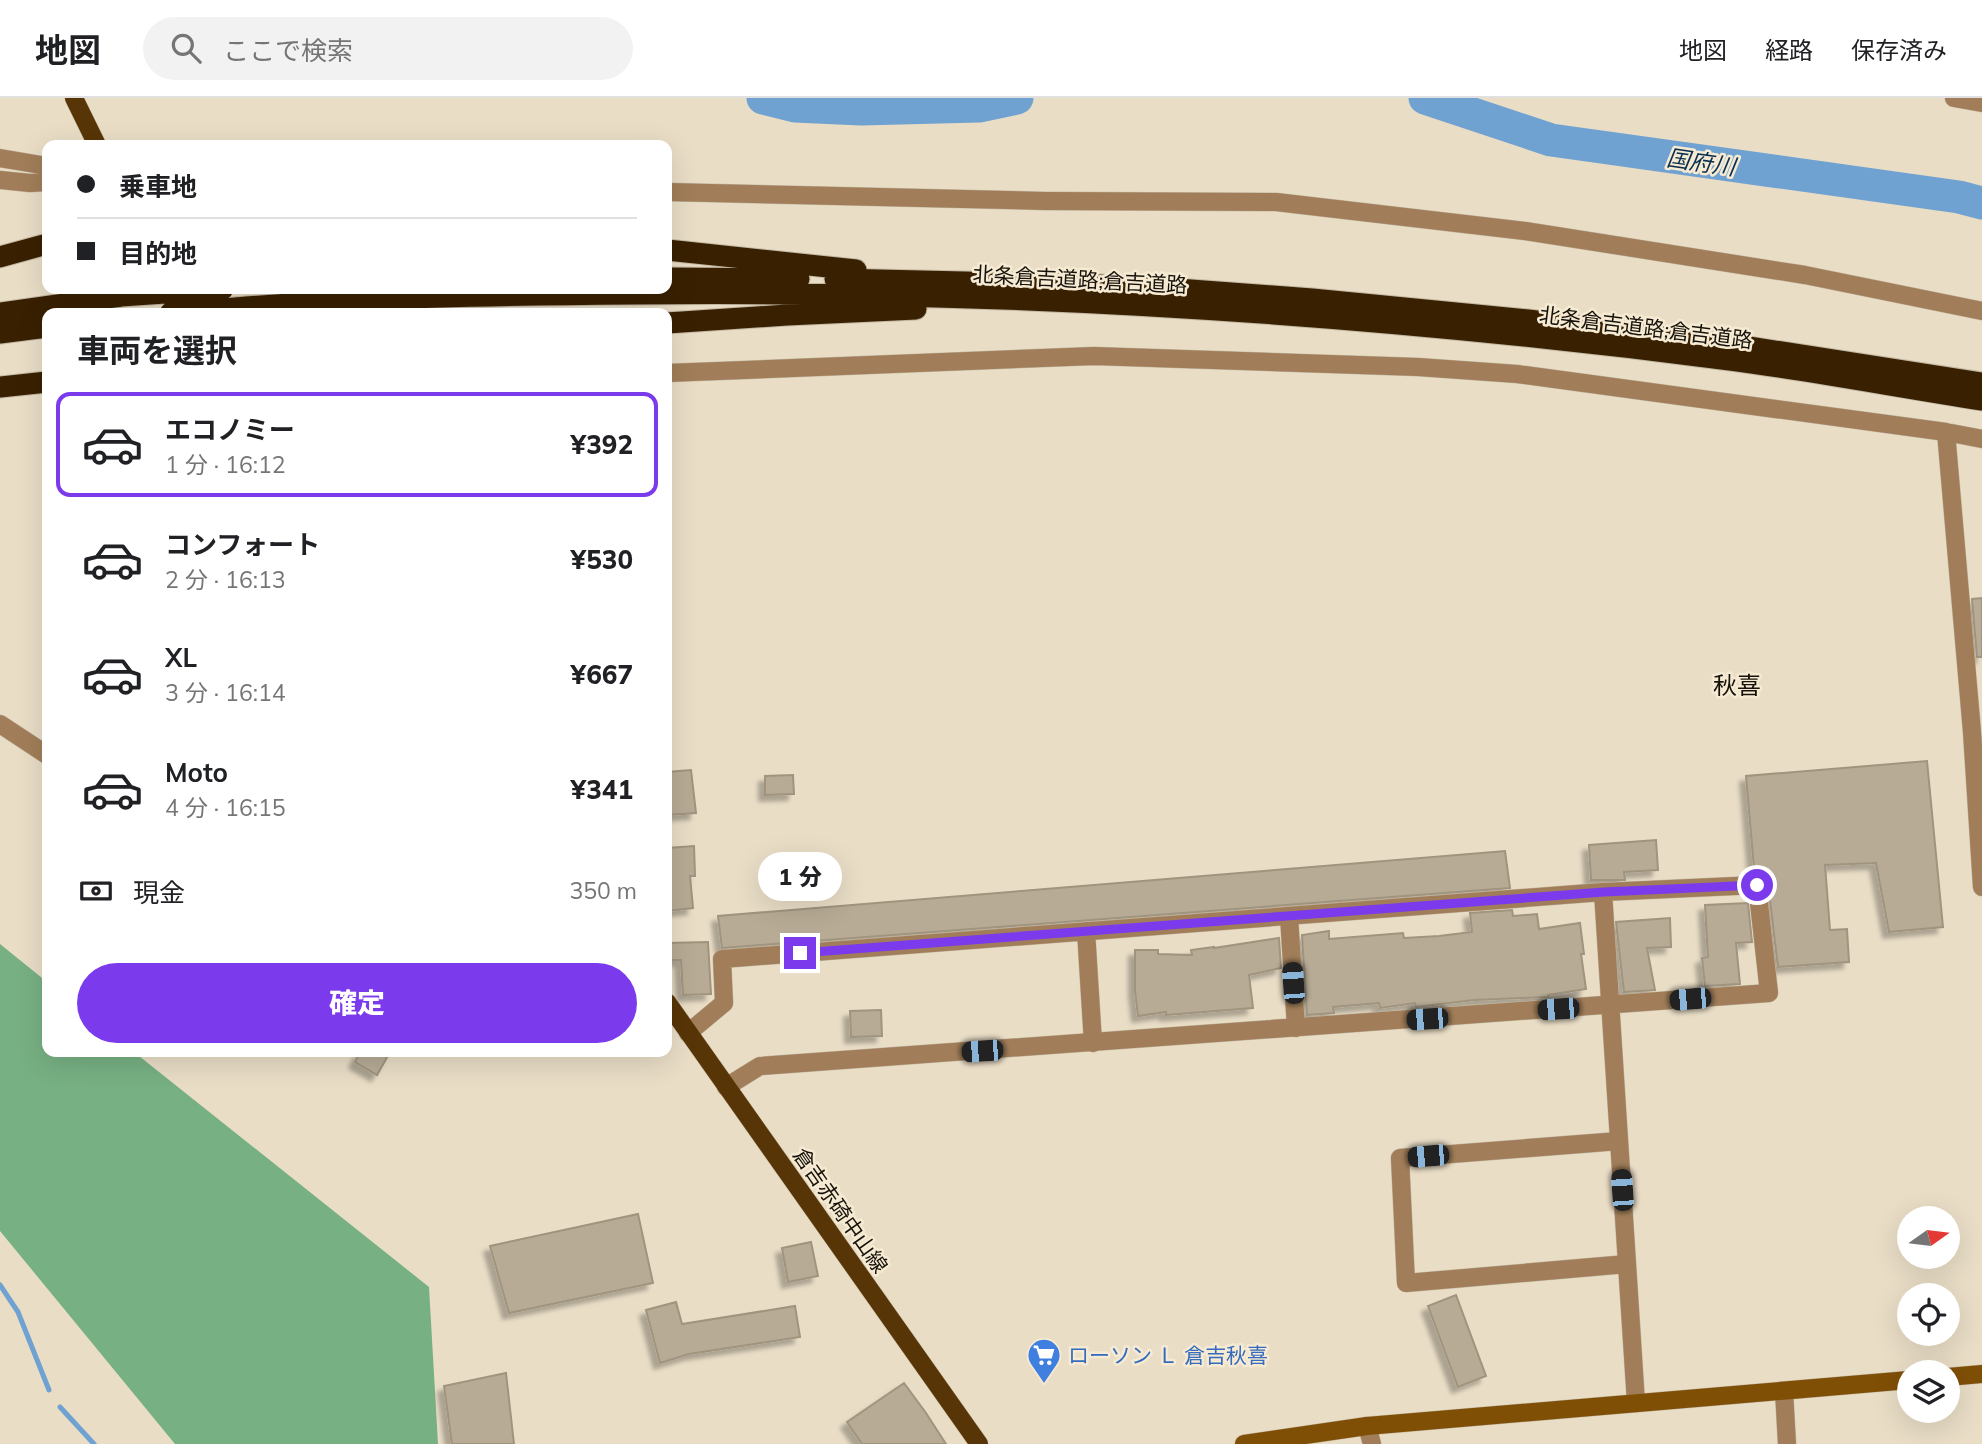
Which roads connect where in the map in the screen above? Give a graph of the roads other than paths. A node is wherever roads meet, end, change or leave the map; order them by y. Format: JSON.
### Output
{"nodes":[{"id":1,"x":75,"y":98,"type":"edge"},
{"id":2,"x":1954,"y":98,"type":"edge"},
{"id":3,"x":1982,"y":103,"type":"edge"},
{"id":4,"x":95,"y":140,"type":"edge"},
{"id":5,"x":0,"y":159,"type":"edge"},
{"id":6,"x":42,"y":165,"type":"edge"},
{"id":7,"x":0,"y":180,"type":"edge"},
{"id":8,"x":42,"y":182,"type":"edge"},
{"id":9,"x":672,"y":192,"type":"edge"},
{"id":10,"x":42,"y":245,"type":"edge"},
{"id":11,"x":672,"y":251,"type":"edge"},
{"id":12,"x":0,"y":257,"type":"edge"},
{"id":13,"x":672,"y":278,"type":"edge"},
{"id":14,"x":965,"y":282,"type":"junction"},
{"id":15,"x":150,"y":294,"type":"edge"},
{"id":16,"x":635,"y":294,"type":"edge"},
{"id":17,"x":672,"y":294,"type":"edge"},
{"id":18,"x":182,"y":302,"type":"edge"},
{"id":19,"x":1065,"y":302,"type":"junction"},
{"id":20,"x":236,"y":308,"type":"edge"},
{"id":21,"x":236,"y":308,"type":"edge"},
{"id":22,"x":1982,"y":311,"type":"edge"},
{"id":23,"x":0,"y":313,"type":"edge"},
{"id":24,"x":672,"y":323,"type":"edge"},
{"id":25,"x":42,"y":328,"type":"edge"},
{"id":26,"x":0,"y":333,"type":"edge"},
{"id":27,"x":672,"y":373,"type":"edge"},
{"id":28,"x":42,"y":383,"type":"edge"},
{"id":29,"x":1982,"y":383,"type":"edge"},
{"id":30,"x":0,"y":387,"type":"edge"},
{"id":31,"x":1982,"y":400,"type":"edge"},
{"id":32,"x":1947,"y":432,"type":"junction"},
{"id":33,"x":1982,"y":439,"type":"edge"},
{"id":34,"x":0,"y":724,"type":"edge"},
{"id":35,"x":1977,"y":732,"type":"edge"},
{"id":36,"x":42,"y":752,"type":"edge"},
{"id":37,"x":1982,"y":887,"type":"edge"},
{"id":38,"x":1604,"y":892,"type":"junction"},
{"id":39,"x":1289,"y":916,"type":"junction"},
{"id":40,"x":1086,"y":931,"type":"junction"},
{"id":41,"x":1611,"y":1006,"type":"junction"},
{"id":42,"x":672,"y":1009,"type":"edge"},
{"id":43,"x":1296,"y":1028,"type":"junction"},
{"id":44,"x":688,"y":1033,"type":"junction"},
{"id":45,"x":1093,"y":1043,"type":"junction"},
{"id":46,"x":726,"y":1087,"type":"junction"},
{"id":47,"x":1619,"y":1141,"type":"junction"},
{"id":48,"x":1627,"y":1264,"type":"junction"},
{"id":49,"x":1982,"y":1374,"type":"edge"},
{"id":50,"x":1960,"y":1376,"type":"edge"},
{"id":51,"x":1897,"y":1381,"type":"edge"},
{"id":52,"x":1784,"y":1391,"type":"junction"},
{"id":53,"x":1636,"y":1403,"type":"junction"},
{"id":54,"x":1367,"y":1426,"type":"junction"},
{"id":55,"x":979,"y":1444,"type":"edge"},
{"id":56,"x":1244,"y":1444,"type":"edge"},
{"id":57,"x":1372,"y":1444,"type":"edge"},
{"id":58,"x":1787,"y":1444,"type":"edge"}],
"edges":[{"from":1,"to":4,"type":"main road"},
{"from":2,"to":3,"type":"street"},
{"from":5,"to":6,"type":"street"},
{"from":7,"to":8,"type":"street"},
{"from":9,"to":22,"type":"street"},
{"from":10,"to":12,"type":"highway"},
{"from":11,"to":14,"type":"highway"},
{"from":13,"to":14,"type":"highway","name":"北条倉吉道路;倉吉道路"},
{"from":14,"to":29,"type":"highway","name":"北条倉吉道路;倉吉道路"},
{"from":15,"to":23,"type":"highway","bridge":true},
{"from":16,"to":21,"type":"highway","name":"北条倉吉道路;倉吉道路","bridge":true},
{"from":17,"to":19,"type":"highway","name":"北条倉吉道路;倉吉道路","bridge":true},
{"from":18,"to":20,"type":"highway","name":"北条倉吉道路;倉吉道路","bridge":true},
{"from":19,"to":24,"type":"highway"},
{"from":19,"to":31,"type":"highway","name":"北条倉吉道路;倉吉道路"},
{"from":25,"to":26,"type":"highway"},
{"from":27,"to":32,"type":"street"},
{"from":28,"to":30,"type":"highway"},
{"from":32,"to":33,"type":"street"},
{"from":32,"to":35,"type":"street"},
{"from":34,"to":36,"type":"street"},
{"from":35,"to":37,"type":"street"},
{"from":38,"to":39,"type":"street"},
{"from":38,"to":41,"type":"street"},
{"from":38,"to":41,"type":"street"},
{"from":39,"to":40,"type":"street"},
{"from":39,"to":43,"type":"street"},
{"from":40,"to":44,"type":"street"},
{"from":40,"to":45,"type":"street"},
{"from":41,"to":43,"type":"street"},
{"from":41,"to":47,"type":"street"},
{"from":42,"to":44,"type":"main road","name":"倉吉赤碕中山線"},
{"from":43,"to":45,"type":"street"},
{"from":44,"to":46,"type":"main road","name":"倉吉赤碕中山線"},
{"from":45,"to":46,"type":"street"},
{"from":46,"to":55,"type":"main road","name":"倉吉赤碕中山線"},
{"from":47,"to":48,"type":"street"},
{"from":47,"to":48,"type":"street"},
{"from":48,"to":53,"type":"street"},
{"from":49,"to":50,"type":"street"},
{"from":51,"to":52,"type":"street"},
{"from":52,"to":53,"type":"street"},
{"from":52,"to":58,"type":"street"},
{"from":53,"to":54,"type":"street"},
{"from":54,"to":56,"type":"street"},
{"from":54,"to":57,"type":"street"}]}
